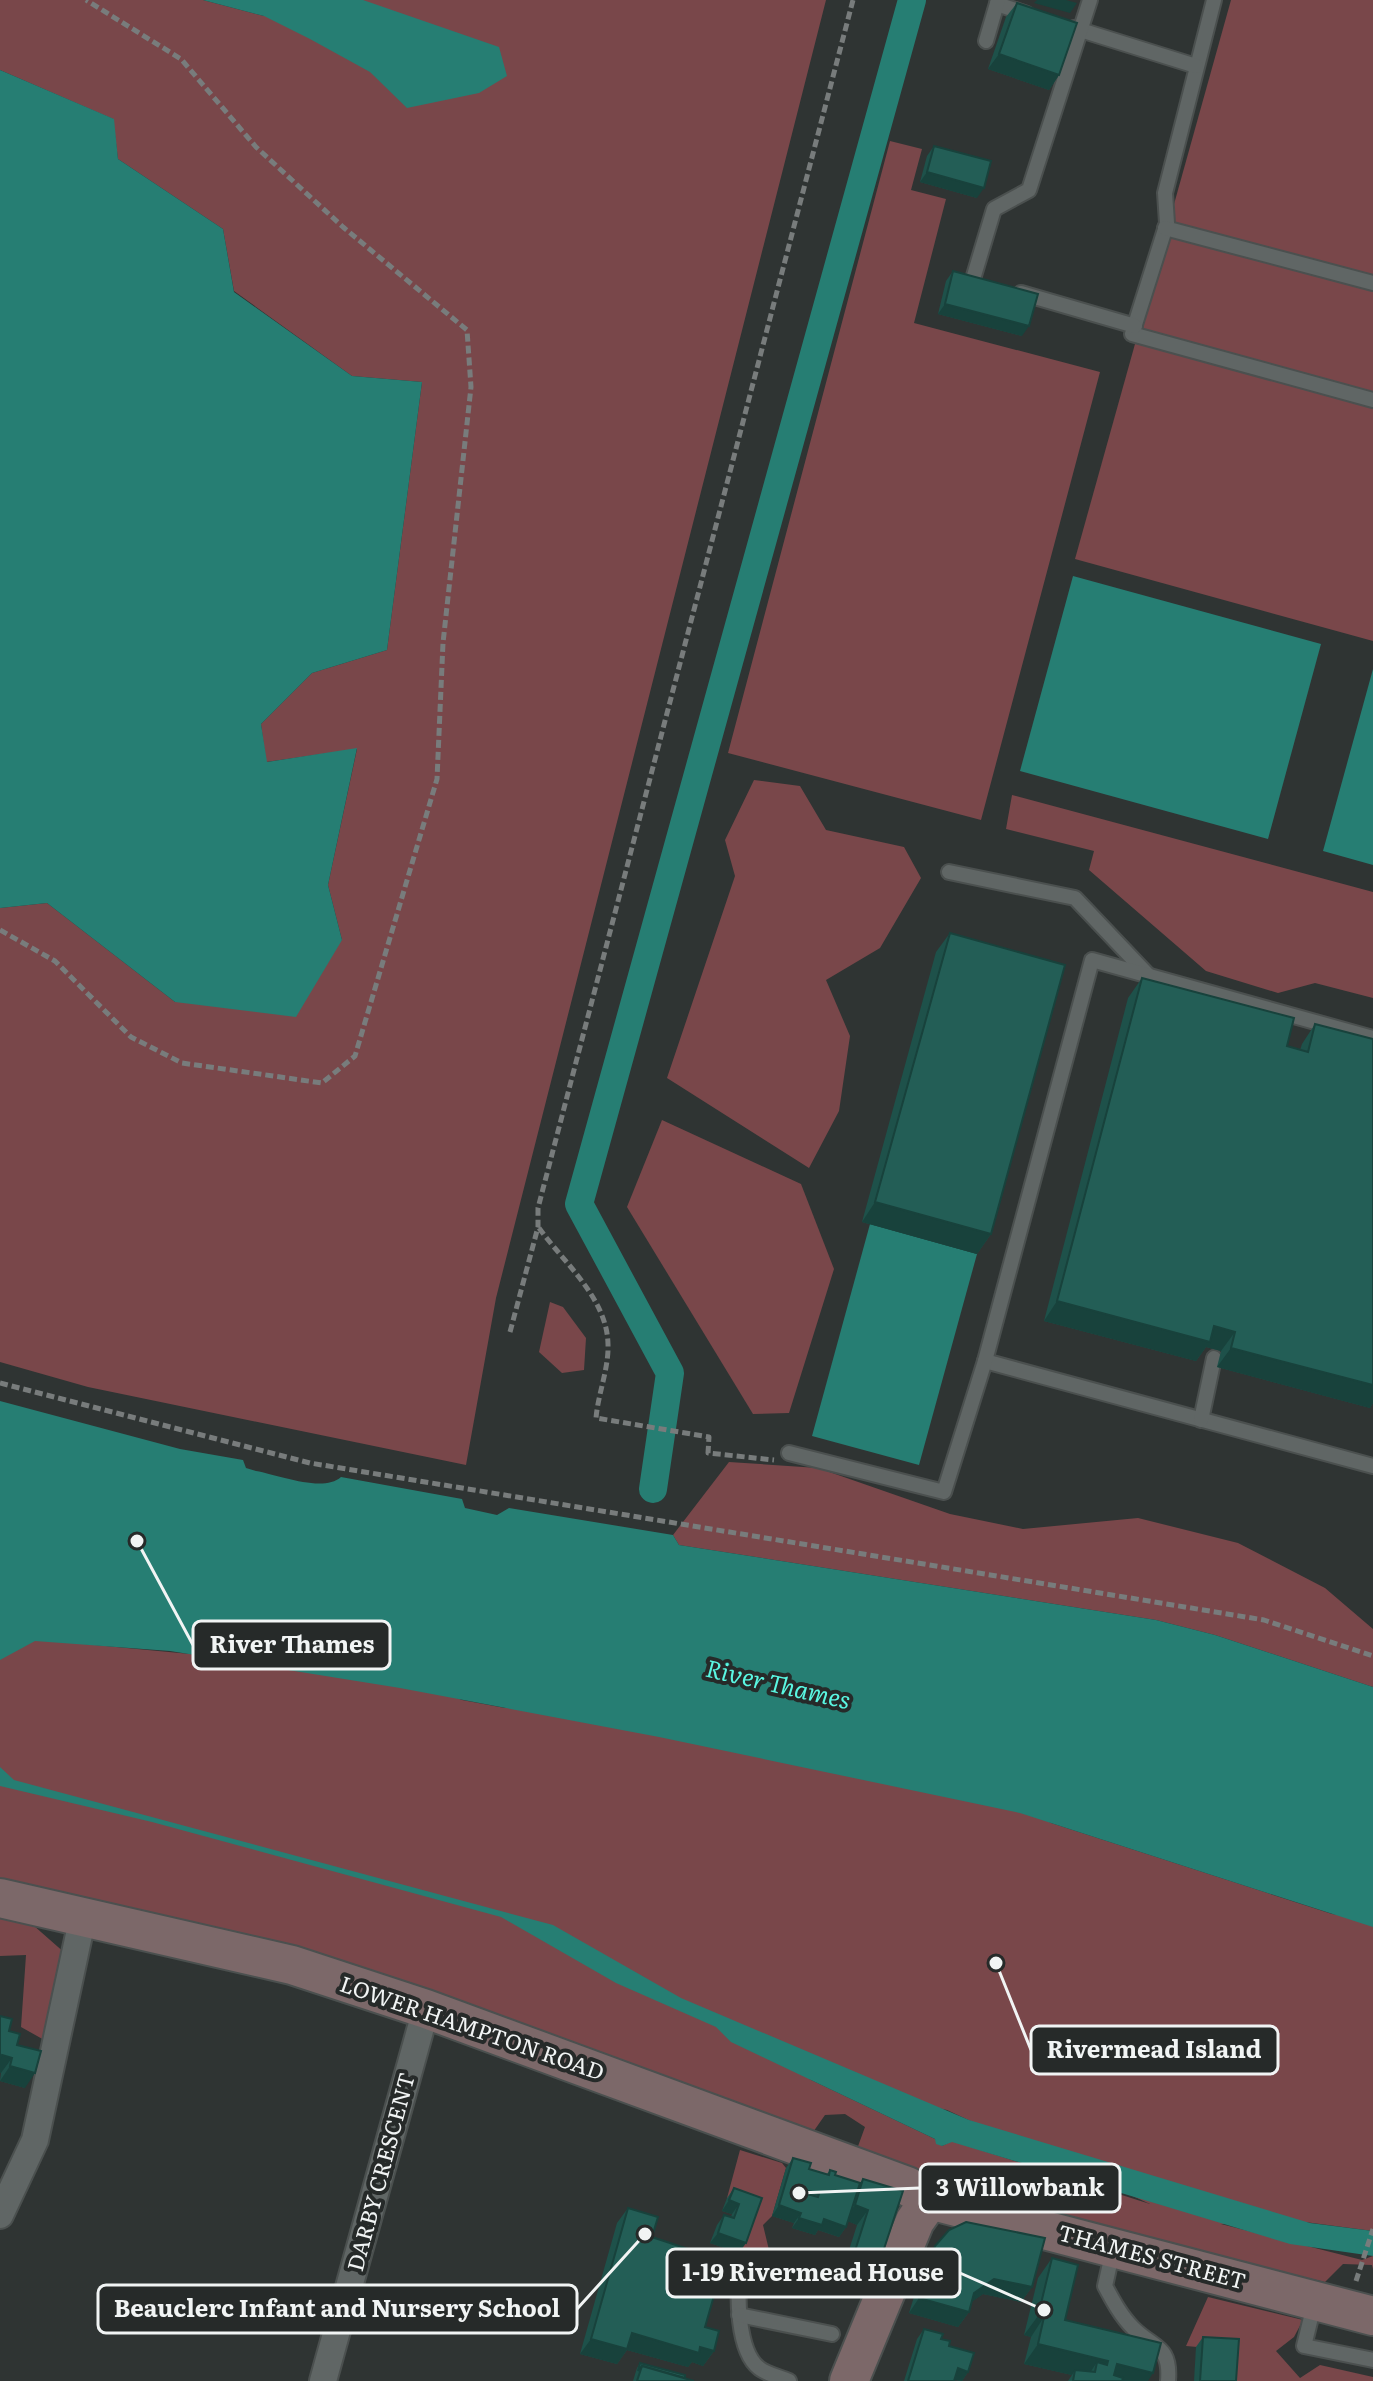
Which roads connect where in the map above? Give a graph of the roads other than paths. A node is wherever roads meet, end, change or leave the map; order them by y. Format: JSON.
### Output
{"nodes":[{"id":1,"x":1090,"y":0,"type":"edge"},
{"id":2,"x":1214,"y":0,"type":"edge"},
{"id":3,"x":997,"y":2,"type":"edge"},
{"id":4,"x":1081,"y":31,"type":"junction"},
{"id":5,"x":986,"y":41,"type":"dead end"},
{"id":6,"x":1196,"y":66,"type":"junction"},
{"id":7,"x":1165,"y":228,"type":"junction"},
{"id":8,"x":1373,"y":283,"type":"edge"},
{"id":9,"x":1135,"y":326,"type":"junction"},
{"id":10,"x":1373,"y":400,"type":"edge"},
{"id":11,"x":949,"y":872,"type":"dead end"},
{"id":12,"x":1148,"y":976,"type":"junction"},
{"id":13,"x":1373,"y":1038,"type":"edge"},
{"id":14,"x":1214,"y":1358,"type":"edge"},
{"id":15,"x":985,"y":1361,"type":"junction"},
{"id":16,"x":1201,"y":1420,"type":"junction"},
{"id":17,"x":789,"y":1453,"type":"road end"},
{"id":18,"x":1372,"y":1464,"type":"edge"},
{"id":19,"x":0,"y":1898,"type":"edge"},
{"id":20,"x":83,"y":1916,"type":"junction"},
{"id":21,"x":426,"y":2009,"type":"junction"},
{"id":22,"x":930,"y":2200,"type":"junction"},
{"id":23,"x":0,"y":2215,"type":"edge"},
{"id":24,"x":1114,"y":2246,"type":"junction"},
{"id":25,"x":740,"y":2269,"type":"dead end"},
{"id":26,"x":1315,"y":2301,"type":"junction"},
{"id":27,"x":739,"y":2315,"type":"junction"},
{"id":28,"x":1373,"y":2316,"type":"edge"},
{"id":29,"x":832,"y":2334,"type":"dead end"},
{"id":30,"x":1373,"y":2360,"type":"edge"},
{"id":31,"x":323,"y":2381,"type":"edge"},
{"id":32,"x":789,"y":2381,"type":"edge"},
{"id":33,"x":849,"y":2381,"type":"edge"},
{"id":34,"x":1168,"y":2381,"type":"edge"}],
"edges":[{"from":1,"to":4,"type":"lane"},
{"from":2,"to":6,"type":"lane"},
{"from":3,"to":4,"type":"lane"},
{"from":3,"to":5,"type":"lane"},
{"from":4,"to":6,"type":"lane"},
{"from":4,"to":9,"type":"lane"},
{"from":6,"to":7,"type":"lane"},
{"from":7,"to":8,"type":"lane"},
{"from":7,"to":9,"type":"lane"},
{"from":9,"to":10,"type":"lane"},
{"from":11,"to":12,"type":"lane"},
{"from":12,"to":13,"type":"lane"},
{"from":12,"to":15,"type":"lane"},
{"from":14,"to":16,"type":"lane"},
{"from":15,"to":16,"type":"lane"},
{"from":15,"to":17,"type":"lane"},
{"from":16,"to":18,"type":"lane"},
{"from":19,"to":20,"type":"street","name":"LOWER HAMPTON ROAD"},
{"from":20,"to":21,"type":"street","name":"LOWER HAMPTON ROAD"},
{"from":20,"to":23,"type":"street"},
{"from":21,"to":22,"type":"street","name":"LOWER HAMPTON ROAD"},
{"from":21,"to":31,"type":"street","name":"DARBY CRESCENT"},
{"from":22,"to":24,"type":"street","name":"THAMES STREET"},
{"from":22,"to":33,"type":"street"},
{"from":24,"to":26,"type":"street","name":"THAMES STREET"},
{"from":24,"to":34,"type":"lane"},
{"from":25,"to":27,"type":"lane"},
{"from":26,"to":28,"type":"street","name":"THAMES STREET"},
{"from":26,"to":30,"type":"lane"},
{"from":27,"to":29,"type":"lane"},
{"from":27,"to":32,"type":"lane"}]}
